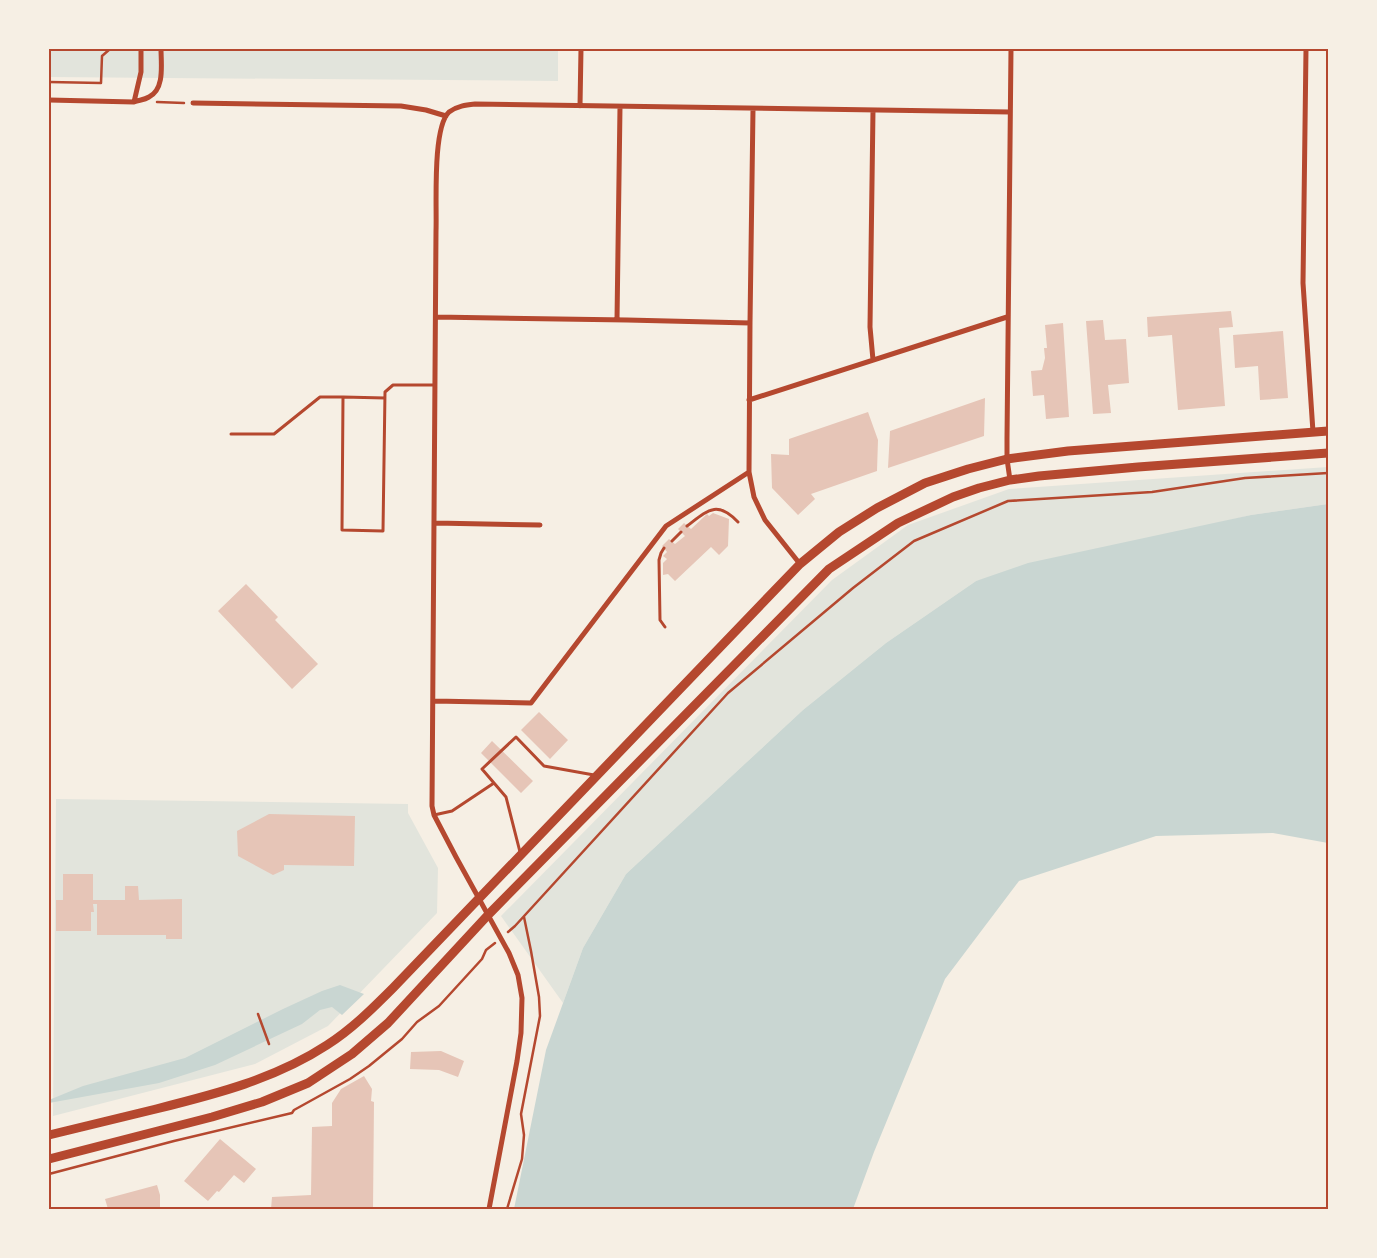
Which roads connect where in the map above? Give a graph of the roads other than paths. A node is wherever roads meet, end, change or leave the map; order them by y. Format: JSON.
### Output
{"nodes":[{"id":1,"x":141,"y":49,"type":"edge"},
{"id":2,"x":161,"y":49,"type":"edge"},
{"id":3,"x":581,"y":49,"type":"edge"},
{"id":4,"x":1011,"y":49,"type":"edge"},
{"id":5,"x":1306,"y":49,"type":"edge"},
{"id":6,"x":49,"y":100,"type":"edge"},
{"id":7,"x":134,"y":102,"type":"junction"},
{"id":8,"x":193,"y":103,"type":"road end"},
{"id":9,"x":580,"y":106,"type":"junction"},
{"id":10,"x":620,"y":107,"type":"junction"},
{"id":11,"x":753,"y":109,"type":"junction"},
{"id":12,"x":873,"y":110,"type":"junction"},
{"id":13,"x":1010,"y":112,"type":"junction"},
{"id":14,"x":446,"y":116,"type":"junction"},
{"id":15,"x":1007,"y":317,"type":"junction"},
{"id":16,"x":436,"y":318,"type":"junction"},
{"id":17,"x":617,"y":320,"type":"junction"},
{"id":18,"x":750,"y":323,"type":"junction"},
{"id":19,"x":872,"y":360,"type":"junction"},
{"id":20,"x":436,"y":385,"type":"junction"},
{"id":21,"x":343,"y":398,"type":"junction"},
{"id":22,"x":385,"y":398,"type":"junction"},
{"id":23,"x":749,"y":400,"type":"junction"},
{"id":24,"x":1328,"y":431,"type":"edge"},
{"id":25,"x":1313,"y":432,"type":"junction"},
{"id":26,"x":230,"y":434,"type":"dead end"},
{"id":27,"x":1328,"y":453,"type":"edge"},
{"id":28,"x":1007,"y":459,"type":"junction"},
{"id":29,"x":749,"y":472,"type":"junction"},
{"id":30,"x":1010,"y":480,"type":"junction"},
{"id":31,"x":738,"y":522,"type":"dead end"},
{"id":32,"x":435,"y":524,"type":"junction"},
{"id":33,"x":540,"y":524,"type":"dead end"},
{"id":34,"x":687,"y":526,"type":"dead end"},
{"id":35,"x":681,"y":532,"type":"dead end"},
{"id":36,"x":672,"y":541,"type":"dead end"},
{"id":37,"x":664,"y":548,"type":"dead end"},
{"id":38,"x":800,"y":564,"type":"junction"},
{"id":39,"x":664,"y":627,"type":"dead end"},
{"id":40,"x":434,"y":701,"type":"junction"},
{"id":41,"x":598,"y":776,"type":"junction"},
{"id":42,"x":494,"y":783,"type":"junction"},
{"id":43,"x":434,"y":815,"type":"junction"},
{"id":44,"x":521,"y":855,"type":"junction"},
{"id":45,"x":479,"y":898,"type":"junction"},
{"id":46,"x":488,"y":915,"type":"junction"},
{"id":47,"x":49,"y":1135,"type":"edge"},
{"id":48,"x":49,"y":1159,"type":"edge"},
{"id":49,"x":489,"y":1209,"type":"edge"}],
"edges":[{"from":1,"to":7,"type":"street"},
{"from":2,"to":7,"type":"street"},
{"from":3,"to":9,"type":"street"},
{"from":4,"to":13,"type":"street"},
{"from":5,"to":25,"type":"street"},
{"from":6,"to":7,"type":"street"},
{"from":8,"to":14,"type":"street"},
{"from":9,"to":10,"type":"street"},
{"from":9,"to":14,"type":"street"},
{"from":10,"to":11,"type":"street"},
{"from":10,"to":17,"type":"street"},
{"from":11,"to":12,"type":"street"},
{"from":11,"to":18,"type":"street"},
{"from":12,"to":13,"type":"street"},
{"from":12,"to":19,"type":"street"},
{"from":13,"to":15,"type":"street"},
{"from":14,"to":16,"type":"street"},
{"from":15,"to":19,"type":"street"},
{"from":15,"to":28,"type":"street"},
{"from":16,"to":17,"type":"street"},
{"from":16,"to":20,"type":"street"},
{"from":17,"to":18,"type":"street"},
{"from":18,"to":23,"type":"street"},
{"from":19,"to":23,"type":"street"},
{"from":20,"to":22,"type":"lane"},
{"from":20,"to":32,"type":"street"},
{"from":21,"to":22,"type":"lane"},
{"from":21,"to":22,"type":"lane"},
{"from":21,"to":26,"type":"lane"},
{"from":23,"to":29,"type":"street"},
{"from":24,"to":25,"type":"main road"},
{"from":25,"to":28,"type":"main road"},
{"from":27,"to":30,"type":"main road"},
{"from":28,"to":30,"type":"street"},
{"from":28,"to":38,"type":"main road"},
{"from":29,"to":38,"type":"street"},
{"from":29,"to":40,"type":"street"},
{"from":30,"to":46,"type":"main road"},
{"from":31,"to":34,"type":"lane"},
{"from":32,"to":33,"type":"street"},
{"from":32,"to":40,"type":"street"},
{"from":35,"to":36,"type":"lane"},
{"from":37,"to":39,"type":"lane"},
{"from":38,"to":41,"type":"main road"},
{"from":40,"to":43,"type":"street"},
{"from":41,"to":42,"type":"lane"},
{"from":41,"to":44,"type":"main road"},
{"from":42,"to":43,"type":"lane"},
{"from":42,"to":44,"type":"lane"},
{"from":43,"to":45,"type":"street"},
{"from":44,"to":45,"type":"main road"},
{"from":45,"to":46,"type":"street"},
{"from":45,"to":47,"type":"main road"},
{"from":46,"to":48,"type":"main road"},
{"from":46,"to":49,"type":"street"}]}
